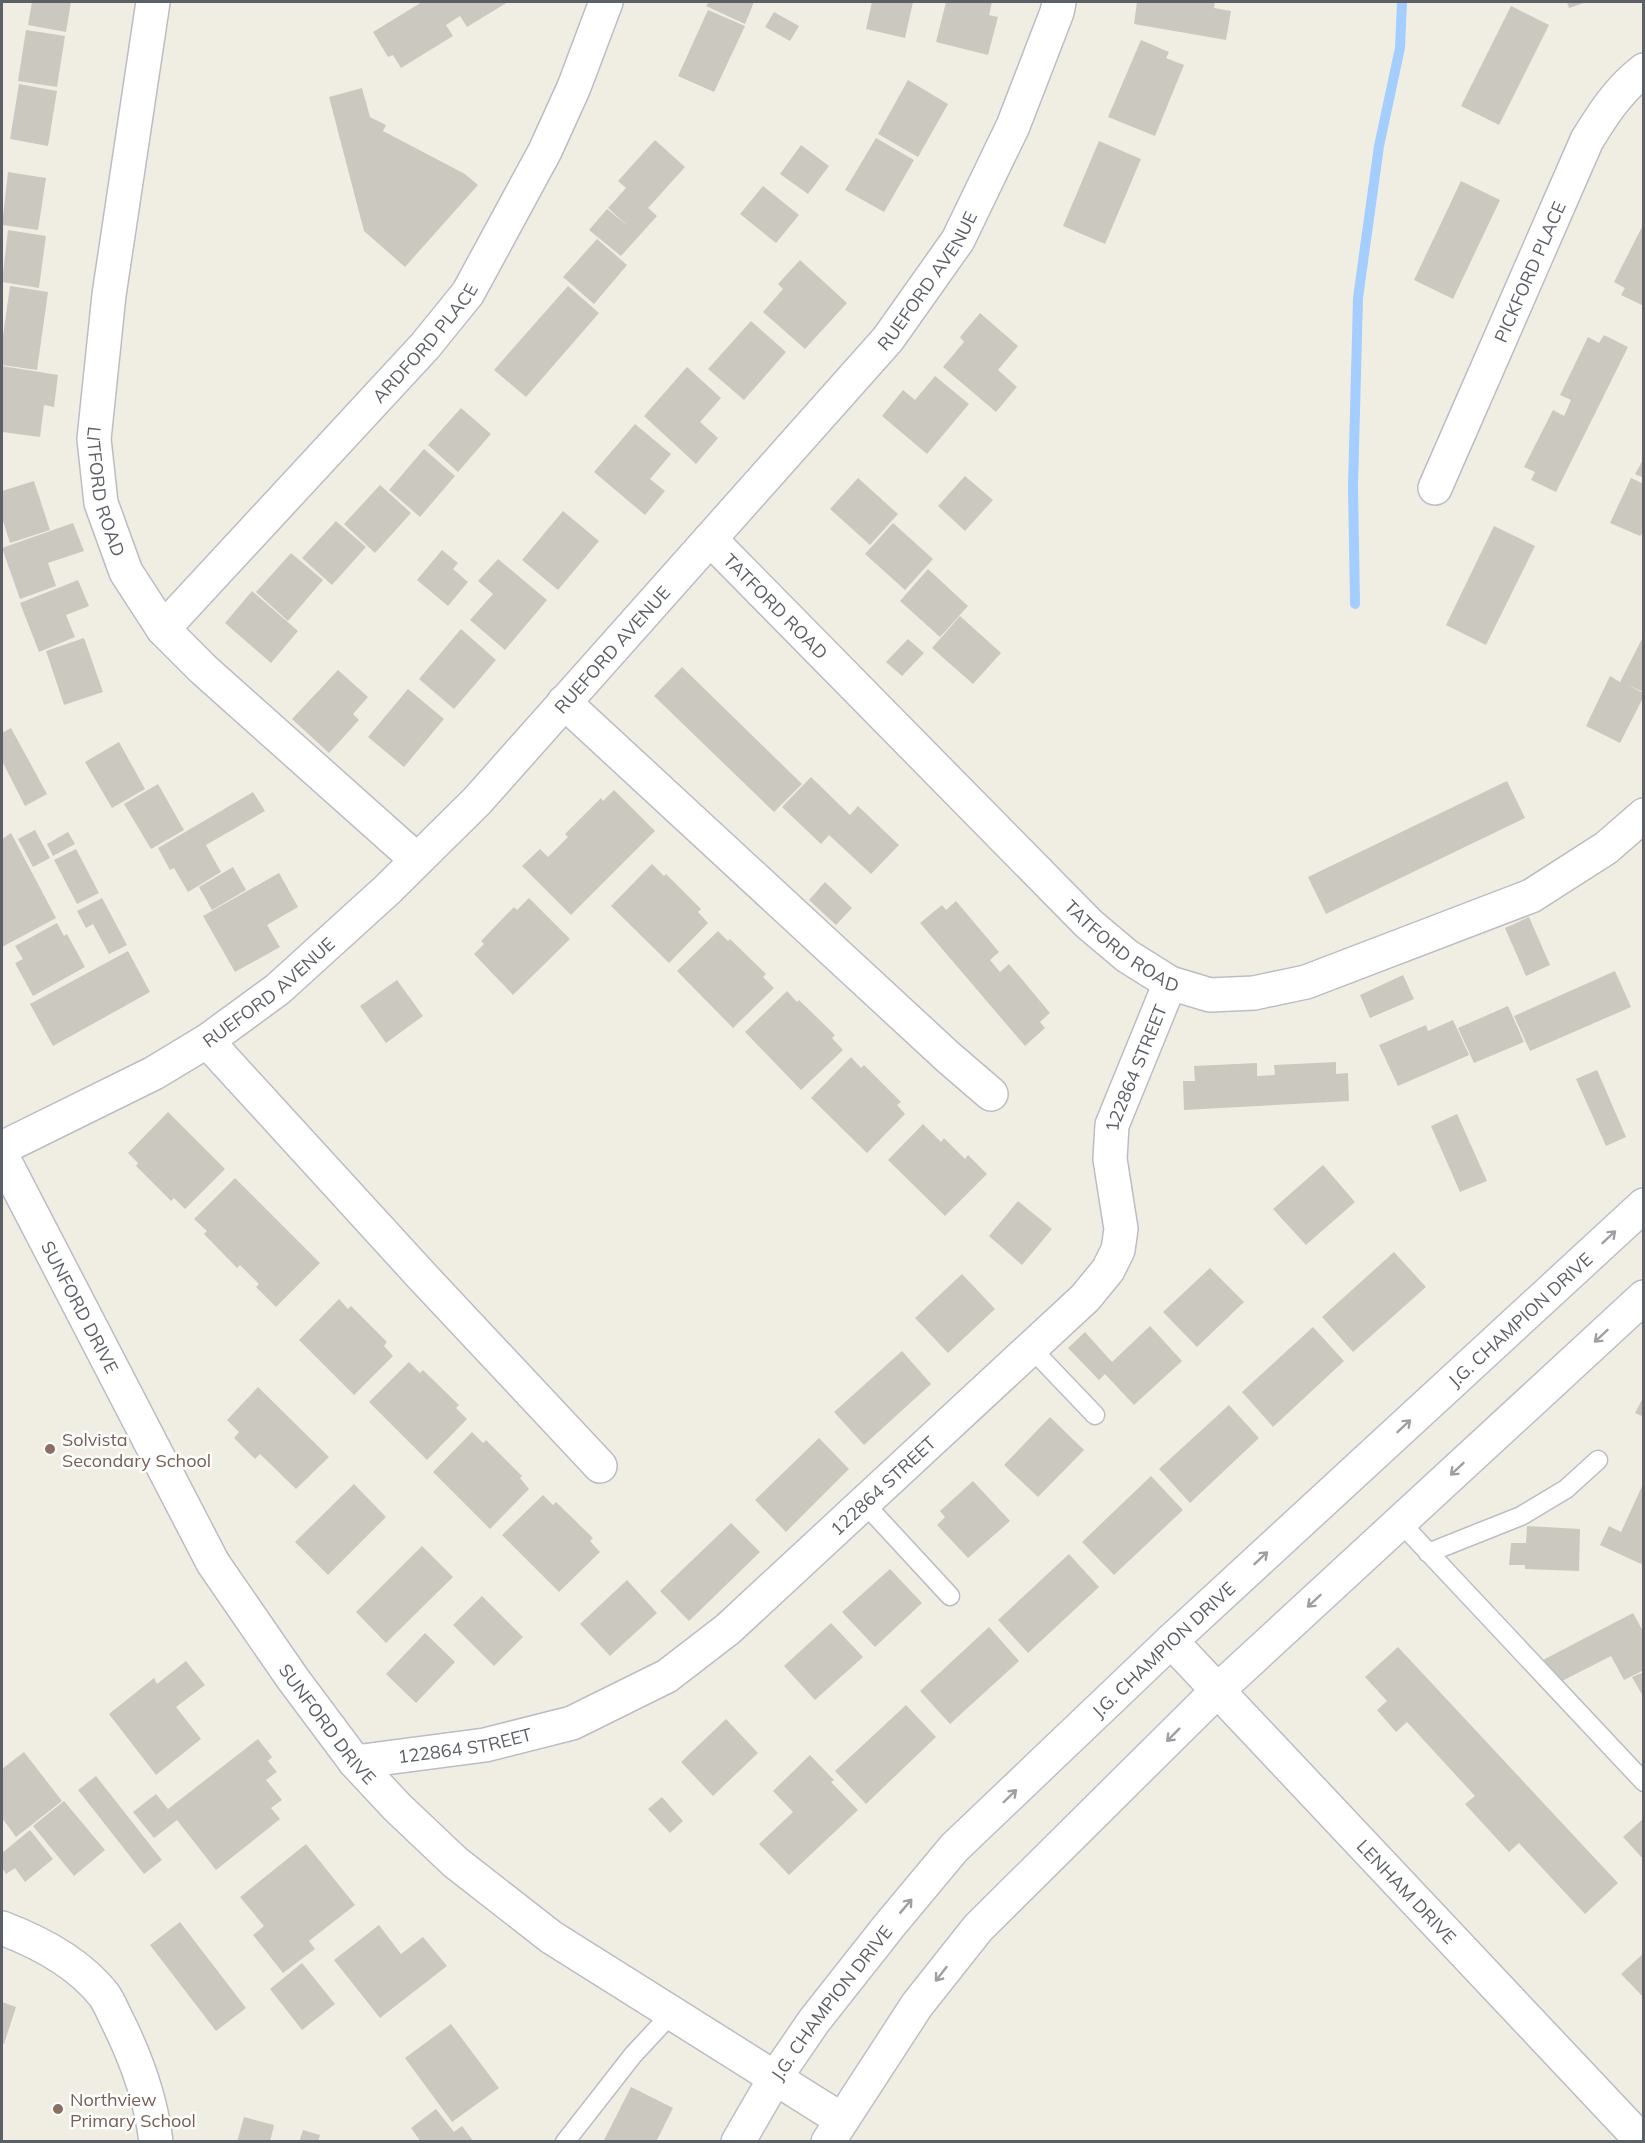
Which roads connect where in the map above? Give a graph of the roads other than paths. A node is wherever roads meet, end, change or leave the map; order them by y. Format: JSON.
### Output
{"nodes":[{"id":1,"x":153,"y":2,"type":"edge"},
{"id":2,"x":606,"y":2,"type":"edge"},
{"id":3,"x":1059,"y":2,"type":"edge"},
{"id":4,"x":1644,"y":70,"type":"edge"},
{"id":5,"x":1435,"y":488,"type":"dead end"},
{"id":6,"x":710,"y":539,"type":"junction"},
{"id":7,"x":163,"y":628,"type":"junction"},
{"id":8,"x":564,"y":702,"type":"junction"},
{"id":9,"x":1644,"y":815,"type":"edge"},
{"id":10,"x":417,"y":860,"type":"junction"},
{"id":11,"x":1170,"y":983,"type":"junction"},
{"id":12,"x":207,"y":1041,"type":"junction"},
{"id":13,"x":991,"y":1094,"type":"dead end"},
{"id":14,"x":2,"y":1148,"type":"edge"},
{"id":15,"x":2,"y":1156,"type":"edge"},
{"id":16,"x":1644,"y":1205,"type":"edge"},
{"id":17,"x":1644,"y":1297,"type":"edge"},
{"id":18,"x":1031,"y":1348,"type":"junction"},
{"id":19,"x":1095,"y":1415,"type":"dead end"},
{"id":20,"x":1598,"y":1460,"type":"dead end"},
{"id":21,"x":600,"y":1466,"type":"dead end"},
{"id":22,"x":864,"y":1503,"type":"junction"},
{"id":23,"x":1400,"y":1522,"type":"junction"},
{"id":24,"x":1428,"y":1553,"type":"junction"},
{"id":25,"x":950,"y":1596,"type":"dead end"},
{"id":26,"x":1171,"y":1641,"type":"junction"},
{"id":27,"x":1218,"y":1690,"type":"junction"},
{"id":28,"x":355,"y":1762,"type":"junction"},
{"id":29,"x":1644,"y":1782,"type":"edge"},
{"id":30,"x":2,"y":1928,"type":"edge"},
{"id":31,"x":672,"y":2013,"type":"junction"},
{"id":32,"x":775,"y":2078,"type":"junction"},
{"id":33,"x":835,"y":2131,"type":"edge"},
{"id":34,"x":156,"y":2142,"type":"edge"},
{"id":35,"x":565,"y":2142,"type":"edge"},
{"id":36,"x":738,"y":2142,"type":"edge"},
{"id":37,"x":1643,"y":2142,"type":"edge"}],
"edges":[{"from":1,"to":7,"type":"street","name":"LITFORD ROAD"},
{"from":2,"to":7,"type":"street","name":"ARDFORD PLACE"},
{"from":3,"to":6,"type":"street","name":"RUEFORD AVENUE"},
{"from":4,"to":5,"type":"street","name":"PICKFORD PLACE"},
{"from":6,"to":8,"type":"street","name":"RUEFORD AVENUE"},
{"from":6,"to":11,"type":"street","name":"TATFORD ROAD"},
{"from":7,"to":10,"type":"street","name":"LITFORD ROAD"},
{"from":8,"to":10,"type":"street","name":"RUEFORD AVENUE"},
{"from":8,"to":13,"type":"street"},
{"from":9,"to":11,"type":"street","name":"TATFORD ROAD"},
{"from":10,"to":12,"type":"street","name":"RUEFORD AVENUE"},
{"from":11,"to":18,"type":"street","name":"122864 STREET"},
{"from":12,"to":14,"type":"street","name":"RUEFORD AVENUE"},
{"from":12,"to":21,"type":"street"},
{"from":15,"to":28,"type":"street","name":"SUNFORD DRIVE"},
{"from":26,"to":16,"type":"street","name":"J.G. CHAMPION DRIVE","one_way":true},
{"from":17,"to":23,"type":"street","one_way":true},
{"from":18,"to":19,"type":"lane"},
{"from":18,"to":22,"type":"street","name":"122864 STREET"},
{"from":20,"to":24,"type":"lane"},
{"from":22,"to":25,"type":"lane"},
{"from":22,"to":28,"type":"street","name":"122864 STREET"},
{"from":23,"to":24,"type":"lane"},
{"from":23,"to":27,"type":"street","one_way":true},
{"from":24,"to":29,"type":"lane"},
{"from":26,"to":27,"type":"street","name":"LENHAM DRIVE"},
{"from":32,"to":26,"type":"street","name":"J.G. CHAMPION DRIVE","one_way":true},
{"from":27,"to":33,"type":"street","one_way":true},
{"from":27,"to":37,"type":"street","name":"LENHAM DRIVE"},
{"from":28,"to":31,"type":"street","name":"SUNFORD DRIVE"},
{"from":30,"to":34,"type":"street"},
{"from":31,"to":32,"type":"street","name":"SUNFORD DRIVE"},
{"from":31,"to":35,"type":"lane"},
{"from":32,"to":33,"type":"street","name":"SUNFORD DRIVE"},
{"from":32,"to":36,"type":"street","name":"J.G. CHAMPION DRIVE"}]}
